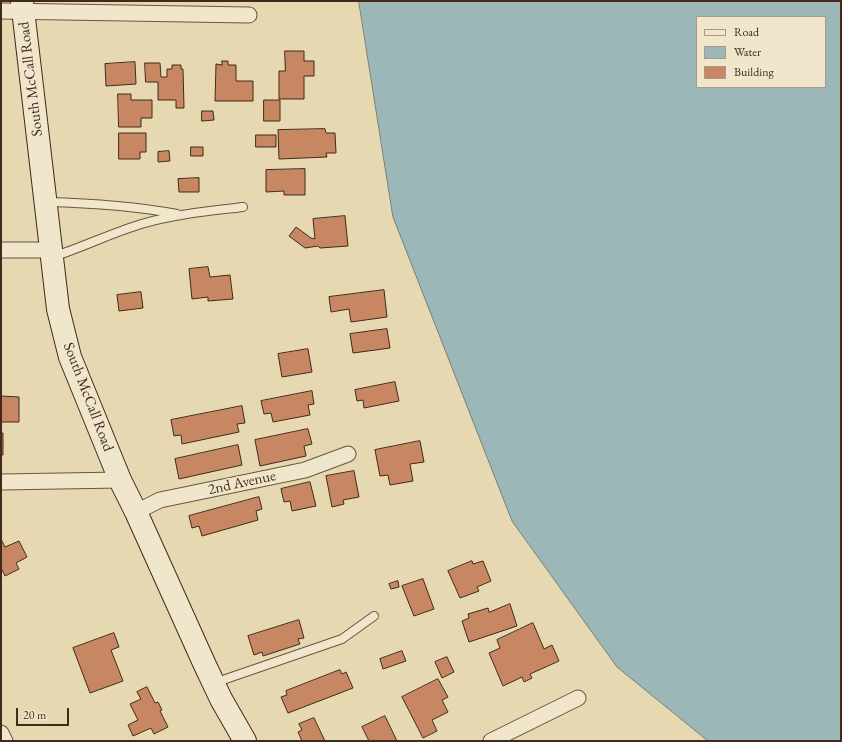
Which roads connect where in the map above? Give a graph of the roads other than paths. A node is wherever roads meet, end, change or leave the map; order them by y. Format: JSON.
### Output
{"nodes":[{"id":1,"x":22,"y":6,"type":"edge"},
{"id":2,"x":1,"y":11,"type":"edge"},
{"id":3,"x":249,"y":15,"type":"dead end"},
{"id":4,"x":45,"y":202,"type":"junction"},
{"id":5,"x":243,"y":207,"type":"dead end"},
{"id":6,"x":180,"y":215,"type":"junction"},
{"id":7,"x":1,"y":250,"type":"edge"},
{"id":8,"x":51,"y":254,"type":"junction"},
{"id":9,"x":348,"y":454,"type":"dead end"},
{"id":10,"x":120,"y":480,"type":"junction"},
{"id":11,"x":1,"y":482,"type":"edge"},
{"id":12,"x":136,"y":512,"type":"junction"},
{"id":13,"x":374,"y":616,"type":"dead end"},
{"id":14,"x":214,"y":683,"type":"junction"},
{"id":15,"x":578,"y":698,"type":"dead end"},
{"id":16,"x":1,"y":733,"type":"edge"},
{"id":17,"x":5,"y":741,"type":"edge"},
{"id":18,"x":245,"y":741,"type":"edge"},
{"id":19,"x":491,"y":741,"type":"edge"}],
"edges":[{"from":1,"to":2,"type":"street"},
{"from":1,"to":3,"type":"street"},
{"from":1,"to":4,"type":"street","name":"South McCall Road"},
{"from":4,"to":6,"type":"lane"},
{"from":4,"to":8,"type":"street","name":"South McCall Road"},
{"from":5,"to":6,"type":"lane"},
{"from":6,"to":8,"type":"lane"},
{"from":7,"to":8,"type":"street"},
{"from":8,"to":10,"type":"street","name":"South McCall Road"},
{"from":9,"to":12,"type":"street","name":"2nd Avenue"},
{"from":10,"to":11,"type":"street"},
{"from":10,"to":12,"type":"street","name":"South McCall Road"},
{"from":12,"to":14,"type":"street","name":"South McCall Road"},
{"from":13,"to":14,"type":"lane"},
{"from":14,"to":18,"type":"street","name":"South McCall Road"},
{"from":15,"to":19,"type":"street"},
{"from":16,"to":17,"type":"street"}]}
